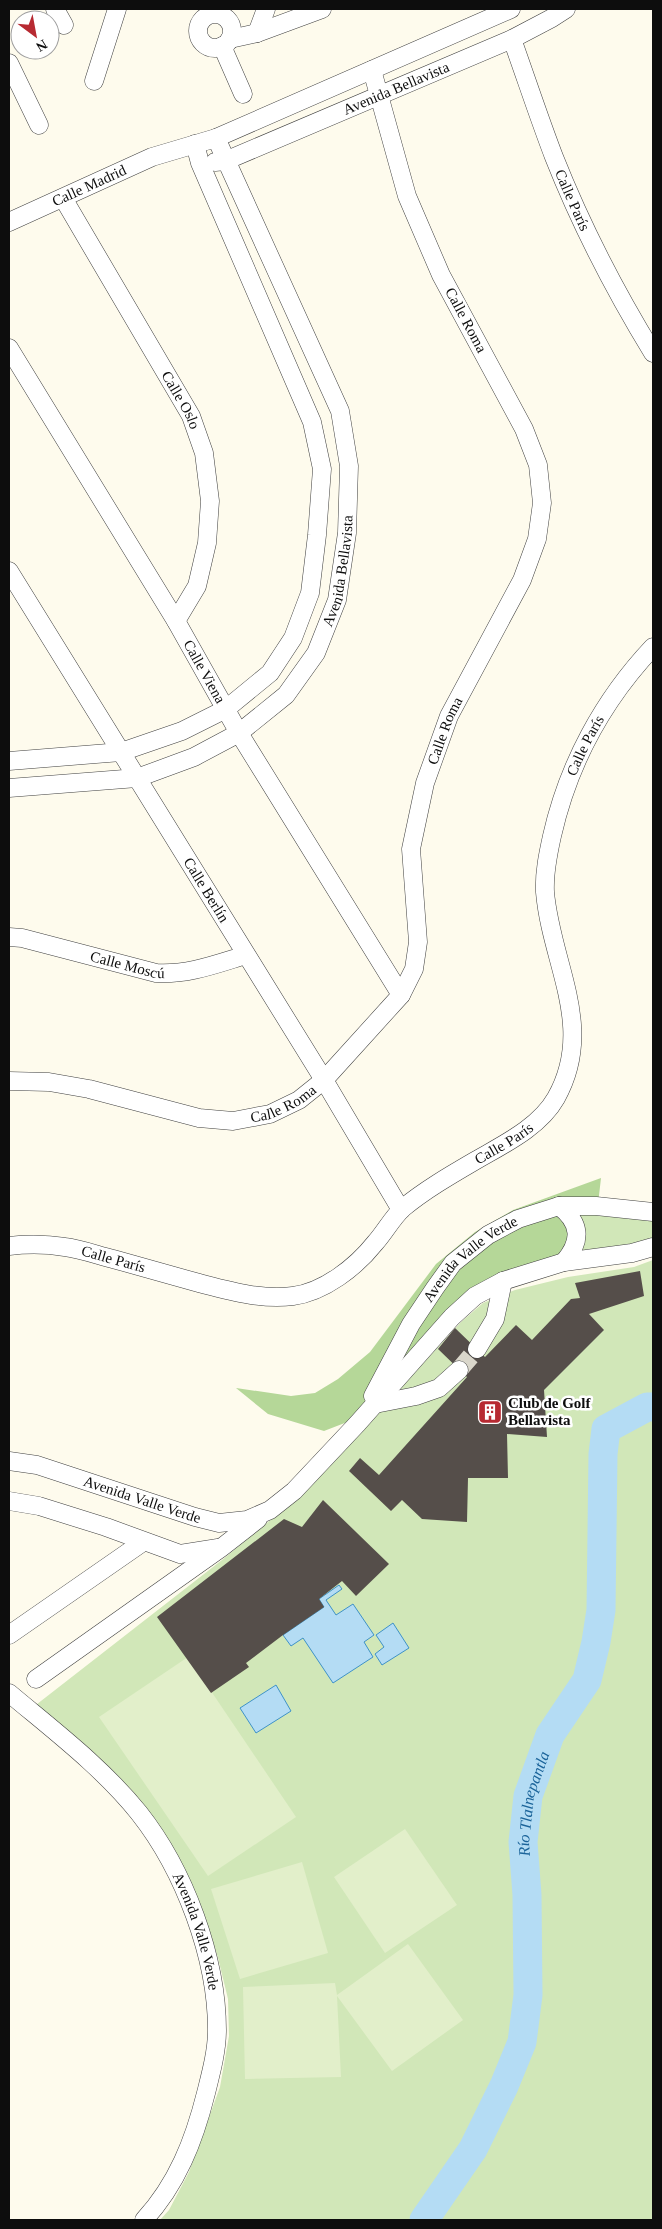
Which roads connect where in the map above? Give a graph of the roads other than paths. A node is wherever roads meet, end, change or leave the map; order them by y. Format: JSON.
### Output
{"nodes":[{"id":1,"x":55,"y":9,"type":"edge"},
{"id":2,"x":117,"y":9,"type":"edge"},
{"id":3,"x":266,"y":9,"type":"edge"},
{"id":4,"x":322,"y":9,"type":"edge"},
{"id":5,"x":511,"y":9,"type":"edge"},
{"id":6,"x":566,"y":9,"type":"edge"},
{"id":7,"x":206,"y":13,"type":"edge"},
{"id":8,"x":64,"y":25,"type":"dead end"},
{"id":9,"x":257,"y":33,"type":"junction"},
{"id":10,"x":512,"y":39,"type":"junction"},
{"id":11,"x":226,"y":42,"type":"junction"},
{"id":12,"x":9,"y":62,"type":"edge"},
{"id":13,"x":372,"y":70,"type":"junction"},
{"id":14,"x":94,"y":81,"type":"dead end"},
{"id":15,"x":13,"y":82,"type":"edge"},
{"id":16,"x":243,"y":94,"type":"dead end"},
{"id":17,"x":380,"y":95,"type":"junction"},
{"id":18,"x":40,"y":125,"type":"dead end"},
{"id":19,"x":216,"y":138,"type":"junction"},
{"id":20,"x":194,"y":144,"type":"junction"},
{"id":21,"x":169,"y":151,"type":"junction"},
{"id":22,"x":225,"y":161,"type":"junction"},
{"id":23,"x":200,"y":164,"type":"junction"},
{"id":24,"x":63,"y":198,"type":"junction"},
{"id":25,"x":9,"y":222,"type":"edge"},
{"id":26,"x":9,"y":348,"type":"edge"},
{"id":27,"x":653,"y":353,"type":"edge"},
{"id":28,"x":9,"y":571,"type":"edge"},
{"id":29,"x":176,"y":621,"type":"junction"},
{"id":30,"x":653,"y":647,"type":"edge"},
{"id":31,"x":226,"y":709,"type":"junction"},
{"id":32,"x":239,"y":734,"type":"junction"},
{"id":33,"x":121,"y":752,"type":"junction"},
{"id":34,"x":9,"y":761,"type":"edge"},
{"id":35,"x":137,"y":778,"type":"junction"},
{"id":36,"x":9,"y":788,"type":"edge"},
{"id":37,"x":9,"y":937,"type":"edge"},
{"id":38,"x":246,"y":955,"type":"junction"},
{"id":39,"x":401,"y":994,"type":"junction"},
{"id":40,"x":324,"y":1080,"type":"junction"},
{"id":41,"x":9,"y":1081,"type":"edge"},
{"id":42,"x":559,"y":1206,"type":"junction"},
{"id":43,"x":401,"y":1210,"type":"junction"},
{"id":44,"x":653,"y":1212,"type":"edge"},
{"id":45,"x":9,"y":1246,"type":"edge"},
{"id":46,"x":653,"y":1246,"type":"edge"},
{"id":47,"x":564,"y":1262,"type":"junction"},
{"id":48,"x":503,"y":1281,"type":"junction"},
{"id":49,"x":476,"y":1349,"type":"tunnel mouth"},
{"id":50,"x":459,"y":1370,"type":"tunnel mouth"},
{"id":51,"x":375,"y":1404,"type":"junction"},
{"id":52,"x":358,"y":1423,"type":"junction"},
{"id":53,"x":9,"y":1461,"type":"edge"},
{"id":54,"x":9,"y":1500,"type":"edge"},
{"id":55,"x":270,"y":1510,"type":"junction"},
{"id":56,"x":143,"y":1542,"type":"junction"},
{"id":57,"x":221,"y":1548,"type":"junction"},
{"id":58,"x":9,"y":1635,"type":"edge"},
{"id":59,"x":36,"y":1679,"type":"dead end"},
{"id":60,"x":9,"y":1692,"type":"edge"},
{"id":61,"x":144,"y":2220,"type":"edge"}],
"edges":[{"from":1,"to":8,"type":"street"},
{"from":2,"to":14,"type":"street"},
{"from":3,"to":9,"type":"street"},
{"from":4,"to":9,"type":"street"},
{"from":5,"to":13,"type":"street","name":"Avenida Bellavista"},
{"from":6,"to":10,"type":"street","name":"Avenida Bellavista"},
{"from":7,"to":11,"type":"street"},
{"from":7,"to":11,"type":"street"},
{"from":9,"to":11,"type":"street"},
{"from":10,"to":17,"type":"street","name":"Avenida Bellavista"},
{"from":10,"to":27,"type":"street","name":"Calle París"},
{"from":11,"to":16,"type":"street"},
{"from":12,"to":15,"type":"street"},
{"from":13,"to":17,"type":"street","name":"Calle Roma"},
{"from":13,"to":19,"type":"street","name":"Avenida Bellavista"},
{"from":15,"to":18,"type":"street"},
{"from":17,"to":22,"type":"street","name":"Avenida Bellavista"},
{"from":17,"to":39,"type":"street","name":"Calle Roma"},
{"from":19,"to":20,"type":"street","name":"Avenida Bellavista"},
{"from":19,"to":22,"type":"street","name":"Avenida Bellavista"},
{"from":20,"to":21,"type":"street","name":"Calle Madrid"},
{"from":20,"to":23,"type":"street","name":"Avenida Bellavista"},
{"from":21,"to":23,"type":"street"},
{"from":21,"to":24,"type":"street","name":"Calle Madrid"},
{"from":22,"to":23,"type":"street","name":"Avenida Bellavista"},
{"from":22,"to":32,"type":"street","name":"Avenida Bellavista"},
{"from":23,"to":31,"type":"street","name":"Avenida Bellavista"},
{"from":24,"to":25,"type":"street","name":"Calle Madrid"},
{"from":24,"to":29,"type":"street","name":"Calle Oslo"},
{"from":26,"to":29,"type":"street","name":"Calle Viena"},
{"from":28,"to":33,"type":"street","name":"Calle Berlín"},
{"from":29,"to":31,"type":"street","name":"Calle Viena"},
{"from":30,"to":43,"type":"street","name":"Calle París"},
{"from":31,"to":32,"type":"street","name":"Calle Viena"},
{"from":31,"to":33,"type":"street","name":"Avenida Bellavista"},
{"from":32,"to":35,"type":"street","name":"Avenida Bellavista"},
{"from":32,"to":39,"type":"street","name":"Calle Viena"},
{"from":33,"to":34,"type":"street","name":"Avenida Bellavista"},
{"from":33,"to":35,"type":"street","name":"Calle Berlín"},
{"from":35,"to":36,"type":"street","name":"Avenida Bellavista"},
{"from":35,"to":38,"type":"street","name":"Calle Berlín"},
{"from":37,"to":38,"type":"street","name":"Calle Moscú"},
{"from":38,"to":40,"type":"street","name":"Calle Berlín"},
{"from":39,"to":40,"type":"street","name":"Calle Roma"},
{"from":40,"to":41,"type":"street","name":"Calle Roma"},
{"from":40,"to":43,"type":"street","name":"Calle Berlín"},
{"from":42,"to":44,"type":"street","name":"Avenida Valle Verde"},
{"from":42,"to":47,"type":"street"},
{"from":42,"to":52,"type":"street","name":"Avenida Valle Verde"},
{"from":43,"to":45,"type":"street","name":"Calle París"},
{"from":46,"to":47,"type":"street","name":"Avenida Valle Verde"},
{"from":47,"to":48,"type":"street","name":"Avenida Valle Verde"},
{"from":48,"to":49,"type":"street"},
{"from":48,"to":51,"type":"street","name":"Avenida Valle Verde"},
{"from":50,"to":51,"type":"street"},
{"from":51,"to":52,"type":"street","name":"Avenida Valle Verde"},
{"from":52,"to":55,"type":"street","name":"Avenida Valle Verde"},
{"from":53,"to":55,"type":"street","name":"Avenida Valle Verde"},
{"from":54,"to":56,"type":"street"},
{"from":55,"to":57,"type":"street"},
{"from":56,"to":57,"type":"street"},
{"from":56,"to":58,"type":"street"},
{"from":57,"to":59,"type":"street"},
{"from":60,"to":61,"type":"street","name":"Avenida Valle Verde"}]}
